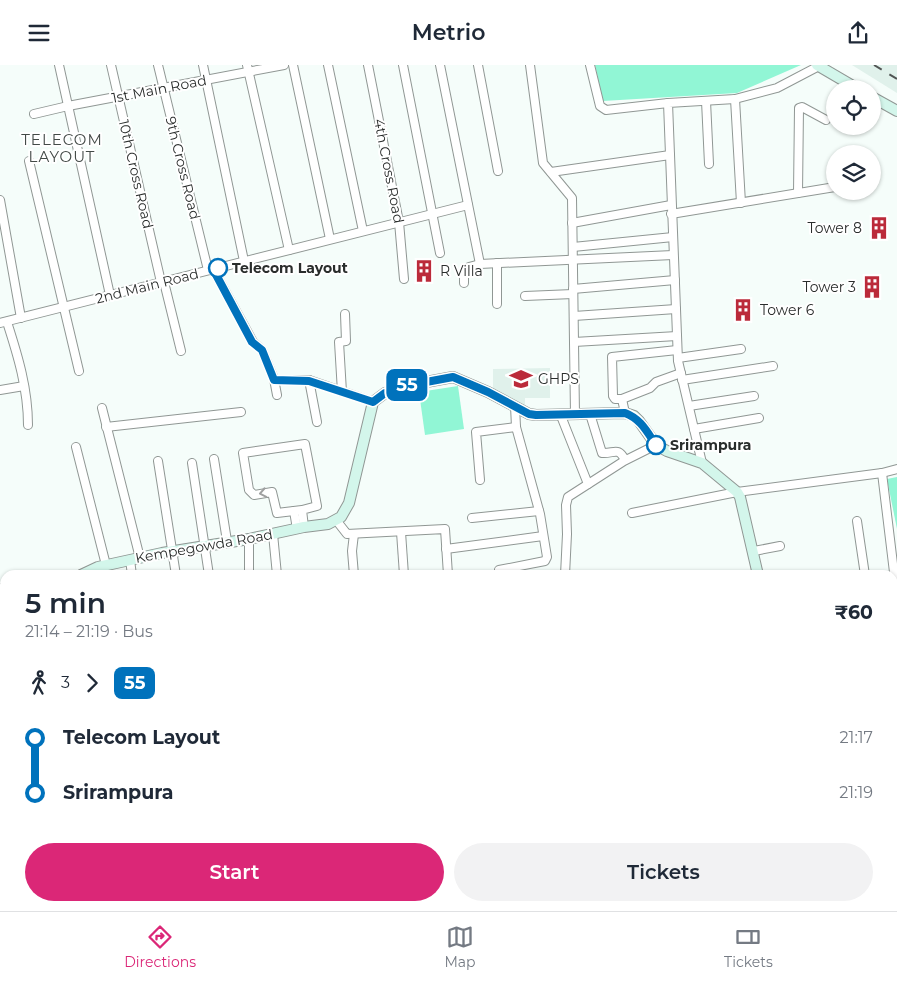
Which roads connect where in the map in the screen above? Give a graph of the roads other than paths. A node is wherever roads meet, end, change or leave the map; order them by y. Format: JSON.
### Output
{"nodes":[{"id":1,"x":59,"y":65,"type":"edge"},
{"id":2,"x":111,"y":65,"type":"edge"},
{"id":3,"x":158,"y":65,"type":"edge"},
{"id":4,"x":203,"y":65,"type":"edge"},
{"id":5,"x":284,"y":65,"type":"edge"},
{"id":6,"x":293,"y":65,"type":"edge"},
{"id":7,"x":328,"y":65,"type":"edge"},
{"id":8,"x":368,"y":65,"type":"edge"},
{"id":9,"x":403,"y":65,"type":"edge"},
{"id":10,"x":440,"y":65,"type":"edge"},
{"id":11,"x":478,"y":65,"type":"edge"},
{"id":12,"x":530,"y":65,"type":"edge"},
{"id":13,"x":590,"y":65,"type":"edge"},
{"id":14,"x":818,"y":66,"type":"edge"},
{"id":15,"x":248,"y":68,"type":"edge"},
{"id":16,"x":206,"y":80,"type":"junction"},
{"id":17,"x":842,"y":80,"type":"edge"},
{"id":18,"x":163,"y":88,"type":"junction"},
{"id":19,"x":118,"y":97,"type":"junction"},
{"id":20,"x":735,"y":99,"type":"junction"},
{"id":21,"x":706,"y":101,"type":"junction"},
{"id":22,"x":881,"y":102,"type":"edge"},
{"id":23,"x":668,"y":103,"type":"junction"},
{"id":24,"x":68,"y":106,"type":"junction"},
{"id":25,"x":897,"y":111,"type":"edge"},
{"id":26,"x":34,"y":114,"type":"dead end"},
{"id":27,"x":826,"y":119,"type":"dead end"},
{"id":28,"x":670,"y":155,"type":"junction"},
{"id":29,"x":30,"y":161,"type":"dead end"},
{"id":30,"x":709,"y":164,"type":"dead end"},
{"id":31,"x":498,"y":171,"type":"dead end"},
{"id":32,"x":551,"y":172,"type":"junction"},
{"id":33,"x":826,"y":188,"type":"edge"},
{"id":34,"x":798,"y":193,"type":"junction"},
{"id":35,"x":0,"y":200,"type":"edge"},
{"id":36,"x":741,"y":203,"type":"junction"},
{"id":37,"x":468,"y":205,"type":"junction"},
{"id":38,"x":671,"y":205,"type":"junction"},
{"id":39,"x":432,"y":213,"type":"junction"},
{"id":40,"x":671,"y":214,"type":"junction"},
{"id":41,"x":400,"y":222,"type":"junction"},
{"id":42,"x":572,"y":223,"type":"junction"},
{"id":43,"x":363,"y":231,"type":"junction"},
{"id":44,"x":673,"y":237,"type":"junction"},
{"id":45,"x":330,"y":239,"type":"junction"},
{"id":46,"x":572,"y":247,"type":"junction"},
{"id":47,"x":289,"y":250,"type":"junction"},
{"id":48,"x":440,"y":253,"type":"dead end"},
{"id":49,"x":673,"y":255,"type":"junction"},
{"id":50,"x":573,"y":260,"type":"junction"},
{"id":51,"x":244,"y":261,"type":"junction"},
{"id":52,"x":497,"y":263,"type":"junction"},
{"id":53,"x":480,"y":264,"type":"junction"},
{"id":54,"x":210,"y":270,"type":"junction"},
{"id":55,"x":404,"y":279,"type":"dead end"},
{"id":56,"x":675,"y":279,"type":"junction"},
{"id":57,"x":163,"y":282,"type":"junction"},
{"id":58,"x":464,"y":283,"type":"dead end"},
{"id":59,"x":573,"y":291,"type":"junction"},
{"id":60,"x":110,"y":295,"type":"junction"},
{"id":61,"x":525,"y":296,"type":"dead end"},
{"id":62,"x":497,"y":304,"type":"dead end"},
{"id":63,"x":63,"y":307,"type":"junction"},
{"id":64,"x":676,"y":309,"type":"junction"},
{"id":65,"x":345,"y":314,"type":"dead end"},
{"id":66,"x":574,"y":316,"type":"junction"},
{"id":67,"x":21,"y":318,"type":"junction"},
{"id":68,"x":4,"y":322,"type":"edge"},
{"id":69,"x":677,"y":336,"type":"junction"},
{"id":70,"x":574,"y":342,"type":"junction"},
{"id":71,"x":741,"y":349,"type":"dead end"},
{"id":72,"x":181,"y":351,"type":"dead end"},
{"id":73,"x":678,"y":354,"type":"junction"},
{"id":74,"x":773,"y":366,"type":"dead end"},
{"id":75,"x":79,"y":371,"type":"dead end"},
{"id":76,"x":681,"y":377,"type":"junction"},
{"id":77,"x":274,"y":380,"type":"junction"},
{"id":78,"x":309,"y":381,"type":"junction"},
{"id":79,"x":24,"y":386,"type":"junction"},
{"id":80,"x":0,"y":390,"type":"edge"},
{"id":81,"x":342,"y":392,"type":"junction"},
{"id":82,"x":277,"y":395,"type":"dead end"},
{"id":83,"x":754,"y":396,"type":"dead end"},
{"id":84,"x":622,"y":399,"type":"junction"},
{"id":85,"x":373,"y":402,"type":"junction"},
{"id":86,"x":689,"y":406,"type":"junction"},
{"id":87,"x":102,"y":407,"type":"dead end"},
{"id":88,"x":515,"y":407,"type":"junction"},
{"id":89,"x":241,"y":412,"type":"dead end"},
{"id":90,"x":625,"y":413,"type":"junction"},
{"id":91,"x":575,"y":415,"type":"junction"},
{"id":92,"x":590,"y":415,"type":"junction"},
{"id":93,"x":561,"y":416,"type":"junction"},
{"id":94,"x":758,"y":418,"type":"dead end"},
{"id":95,"x":317,"y":422,"type":"dead end"},
{"id":96,"x":28,"y":425,"type":"dead end"},
{"id":97,"x":106,"y":427,"type":"junction"},
{"id":98,"x":516,"y":427,"type":"junction"},
{"id":99,"x":694,"y":429,"type":"junction"},
{"id":100,"x":656,"y":445,"type":"junction"},
{"id":101,"x":76,"y":447,"type":"dead end"},
{"id":102,"x":214,"y":459,"type":"dead end"},
{"id":103,"x":625,"y":460,"type":"junction"},
{"id":104,"x":158,"y":461,"type":"dead end"},
{"id":105,"x":192,"y":463,"type":"dead end"},
{"id":106,"x":702,"y":463,"type":"junction"},
{"id":107,"x":897,"y":469,"type":"edge"},
{"id":108,"x":882,"y":473,"type":"junction"},
{"id":109,"x":480,"y":480,"type":"dead end"},
{"id":110,"x":588,"y":484,"type":"junction"},
{"id":111,"x":737,"y":492,"type":"junction"},
{"id":112,"x":298,"y":510,"type":"junction"},
{"id":113,"x":539,"y":511,"type":"junction"},
{"id":114,"x":632,"y":513,"type":"dead end"},
{"id":115,"x":472,"y":519,"type":"dead end"},
{"id":116,"x":857,"y":521,"type":"dead end"},
{"id":117,"x":332,"y":522,"type":"junction"},
{"id":118,"x":300,"y":528,"type":"junction"},
{"id":119,"x":401,"y":532,"type":"junction"},
{"id":120,"x":273,"y":534,"type":"junction"},
{"id":121,"x":354,"y":534,"type":"junction"},
{"id":122,"x":543,"y":536,"type":"junction"},
{"id":123,"x":249,"y":539,"type":"junction"},
{"id":124,"x":227,"y":541,"type":"junction"},
{"id":125,"x":205,"y":545,"type":"junction"},
{"id":126,"x":780,"y":546,"type":"dead end"},
{"id":127,"x":446,"y":549,"type":"junction"},
{"id":128,"x":174,"y":551,"type":"junction"},
{"id":129,"x":754,"y":551,"type":"junction"},
{"id":130,"x":135,"y":559,"type":"junction"},
{"id":131,"x":102,"y":569,"type":"edge"},
{"id":132,"x":133,"y":570,"type":"edge"},
{"id":133,"x":176,"y":570,"type":"edge"},
{"id":134,"x":208,"y":570,"type":"edge"},
{"id":135,"x":249,"y":570,"type":"edge"},
{"id":136,"x":277,"y":570,"type":"edge"},
{"id":137,"x":354,"y":570,"type":"edge"},
{"id":138,"x":404,"y":570,"type":"edge"},
{"id":139,"x":448,"y":570,"type":"edge"},
{"id":140,"x":499,"y":570,"type":"dead end"},
{"id":141,"x":565,"y":570,"type":"edge"},
{"id":142,"x":757,"y":570,"type":"edge"},
{"id":143,"x":864,"y":570,"type":"edge"},
{"id":144,"x":892,"y":570,"type":"edge"}],
"edges":[{"from":1,"to":24,"type":"street"},
{"from":2,"to":19,"type":"street","name":"10th Cross Road"},
{"from":3,"to":18,"type":"street","name":"9th Cross Road"},
{"from":4,"to":16,"type":"street"},
{"from":5,"to":15,"type":"street","name":"1st Main Road"},
{"from":6,"to":45,"type":"street"},
{"from":7,"to":43,"type":"street"},
{"from":8,"to":41,"type":"street","name":"4th Cross Road"},
{"from":9,"to":39,"type":"street"},
{"from":10,"to":37,"type":"street"},
{"from":11,"to":31,"type":"street"},
{"from":12,"to":32,"type":"street"},
{"from":13,"to":23,"type":"street"},
{"from":14,"to":17,"type":"street"},
{"from":14,"to":20,"type":"street"},
{"from":15,"to":16,"type":"street","name":"1st Main Road"},
{"from":15,"to":47,"type":"street"},
{"from":16,"to":18,"type":"street","name":"1st Main Road"},
{"from":16,"to":51,"type":"street"},
{"from":18,"to":19,"type":"street","name":"1st Main Road"},
{"from":18,"to":54,"type":"street","name":"9th Cross Road"},
{"from":19,"to":24,"type":"street","name":"1st Main Road"},
{"from":19,"to":57,"type":"street","name":"10th Cross Road"},
{"from":20,"to":21,"type":"street"},
{"from":20,"to":36,"type":"street"},
{"from":21,"to":23,"type":"street"},
{"from":21,"to":30,"type":"street"},
{"from":22,"to":25,"type":"street"},
{"from":23,"to":28,"type":"street"},
{"from":24,"to":26,"type":"street","name":"1st Main Road"},
{"from":24,"to":60,"type":"street"},
{"from":27,"to":34,"type":"street"},
{"from":28,"to":32,"type":"street"},
{"from":28,"to":38,"type":"street"},
{"from":29,"to":63,"type":"street"},
{"from":32,"to":42,"type":"street"},
{"from":33,"to":34,"type":"street"},
{"from":34,"to":36,"type":"street"},
{"from":35,"to":67,"type":"street"},
{"from":36,"to":40,"type":"street"},
{"from":37,"to":39,"type":"street","name":"2nd Main Road"},
{"from":37,"to":53,"type":"street"},
{"from":38,"to":40,"type":"street"},
{"from":38,"to":42,"type":"street"},
{"from":39,"to":41,"type":"street","name":"2nd Main Road"},
{"from":39,"to":48,"type":"street"},
{"from":40,"to":44,"type":"street"},
{"from":41,"to":43,"type":"street","name":"2nd Main Road"},
{"from":41,"to":55,"type":"street","name":"4th Cross Road"},
{"from":42,"to":46,"type":"street"},
{"from":43,"to":45,"type":"street","name":"2nd Main Road"},
{"from":44,"to":46,"type":"street"},
{"from":44,"to":49,"type":"street"},
{"from":45,"to":47,"type":"street","name":"2nd Main Road"},
{"from":46,"to":50,"type":"street"},
{"from":47,"to":51,"type":"street","name":"2nd Main Road"},
{"from":49,"to":50,"type":"street"},
{"from":49,"to":56,"type":"street"},
{"from":50,"to":52,"type":"street"},
{"from":50,"to":59,"type":"street"},
{"from":51,"to":54,"type":"street","name":"2nd Main Road"},
{"from":52,"to":53,"type":"street"},
{"from":52,"to":62,"type":"street"},
{"from":53,"to":58,"type":"street"},
{"from":54,"to":57,"type":"street","name":"2nd Main Road"},
{"from":54,"to":77,"type":"street","name":"9th Cross Road"},
{"from":56,"to":59,"type":"street"},
{"from":56,"to":64,"type":"street"},
{"from":57,"to":60,"type":"street","name":"2nd Main Road"},
{"from":57,"to":72,"type":"street","name":"10th Cross Road"},
{"from":59,"to":61,"type":"street"},
{"from":59,"to":66,"type":"street"},
{"from":60,"to":63,"type":"street","name":"2nd Main Road"},
{"from":63,"to":67,"type":"street","name":"2nd Main Road"},
{"from":63,"to":75,"type":"street"},
{"from":64,"to":66,"type":"street"},
{"from":64,"to":69,"type":"street"},
{"from":65,"to":81,"type":"street"},
{"from":66,"to":70,"type":"street"},
{"from":67,"to":68,"type":"street","name":"2nd Main Road"},
{"from":68,"to":79,"type":"street"},
{"from":69,"to":70,"type":"street"},
{"from":69,"to":73,"type":"street"},
{"from":70,"to":91,"type":"street"},
{"from":71,"to":73,"type":"street"},
{"from":73,"to":76,"type":"street"},
{"from":73,"to":84,"type":"street"},
{"from":74,"to":76,"type":"street"},
{"from":76,"to":84,"type":"street"},
{"from":76,"to":86,"type":"street"},
{"from":77,"to":78,"type":"street"},
{"from":77,"to":82,"type":"street","name":"9th Cross Road"},
{"from":78,"to":81,"type":"street"},
{"from":78,"to":95,"type":"street"},
{"from":79,"to":80,"type":"street"},
{"from":79,"to":96,"type":"street"},
{"from":81,"to":85,"type":"street"},
{"from":83,"to":86,"type":"street"},
{"from":84,"to":90,"type":"street"},
{"from":85,"to":88,"type":"street"},
{"from":85,"to":117,"type":"street"},
{"from":86,"to":99,"type":"street"},
{"from":87,"to":97,"type":"street"},
{"from":88,"to":93,"type":"street"},
{"from":88,"to":98,"type":"street"},
{"from":89,"to":97,"type":"street"},
{"from":90,"to":92,"type":"street"},
{"from":90,"to":100,"type":"street"},
{"from":91,"to":92,"type":"street"},
{"from":91,"to":93,"type":"street"},
{"from":92,"to":103,"type":"street"},
{"from":93,"to":110,"type":"street"},
{"from":94,"to":99,"type":"street"},
{"from":97,"to":130,"type":"street"},
{"from":98,"to":109,"type":"street"},
{"from":98,"to":113,"type":"street"},
{"from":99,"to":106,"type":"street"},
{"from":100,"to":103,"type":"street"},
{"from":100,"to":106,"type":"street"},
{"from":101,"to":131,"type":"street"},
{"from":102,"to":124,"type":"street"},
{"from":103,"to":110,"type":"street"},
{"from":104,"to":128,"type":"street"},
{"from":105,"to":125,"type":"street"},
{"from":106,"to":111,"type":"street"},
{"from":107,"to":108,"type":"street"},
{"from":108,"to":111,"type":"street"},
{"from":108,"to":144,"type":"street"},
{"from":110,"to":141,"type":"street"},
{"from":111,"to":114,"type":"street"},
{"from":111,"to":129,"type":"street"},
{"from":112,"to":112,"type":"street","one_way":true},
{"from":112,"to":118,"type":"street"},
{"from":113,"to":115,"type":"street"},
{"from":113,"to":122,"type":"street"},
{"from":116,"to":143,"type":"street"},
{"from":117,"to":118,"type":"street","name":"Kempegowda Road"},
{"from":117,"to":121,"type":"street"},
{"from":118,"to":120,"type":"street","name":"Kempegowda Road"},
{"from":119,"to":121,"type":"street"},
{"from":119,"to":127,"type":"street"},
{"from":119,"to":138,"type":"street"},
{"from":120,"to":123,"type":"street","name":"Kempegowda Road"},
{"from":120,"to":136,"type":"street"},
{"from":121,"to":137,"type":"street"},
{"from":122,"to":127,"type":"street"},
{"from":122,"to":140,"type":"street"},
{"from":123,"to":124,"type":"street","name":"Kempegowda Road"},
{"from":123,"to":135,"type":"street"},
{"from":124,"to":125,"type":"street","name":"Kempegowda Road"},
{"from":125,"to":128,"type":"street","name":"Kempegowda Road"},
{"from":125,"to":134,"type":"street"},
{"from":126,"to":129,"type":"street"},
{"from":127,"to":139,"type":"street"},
{"from":128,"to":130,"type":"street","name":"Kempegowda Road"},
{"from":128,"to":133,"type":"street"},
{"from":129,"to":142,"type":"street"},
{"from":130,"to":131,"type":"street","name":"Kempegowda Road"},
{"from":130,"to":132,"type":"street"}]}
